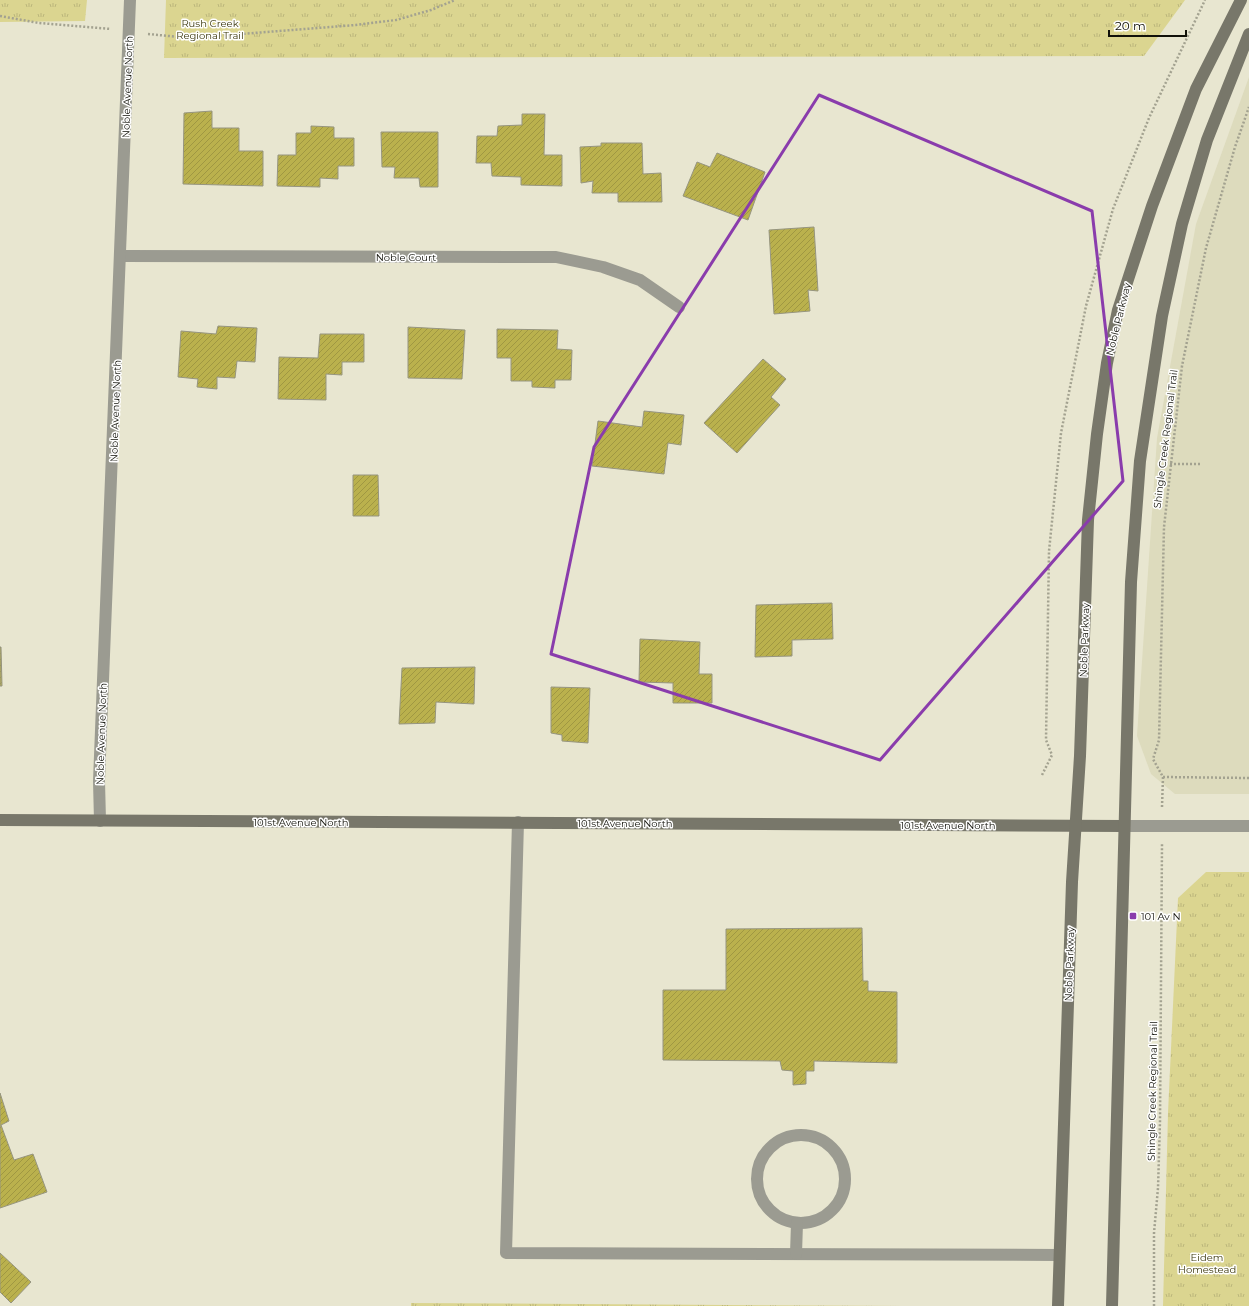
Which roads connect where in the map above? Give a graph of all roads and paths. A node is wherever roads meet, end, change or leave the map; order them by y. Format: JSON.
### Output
{"nodes":[{"id":1,"x":130,"y":0,"type":"edge"},
{"id":2,"x":455,"y":0,"type":"edge"},
{"id":3,"x":1241,"y":0,"type":"edge"},
{"id":4,"x":0,"y":16,"type":"edge"},
{"id":5,"x":129,"y":31,"type":"junction"},
{"id":6,"x":1249,"y":34,"type":"edge"},
{"id":7,"x":1249,"y":107,"type":"edge"},
{"id":8,"x":121,"y":256,"type":"junction"},
{"id":9,"x":679,"y":308,"type":"dead end"},
{"id":10,"x":1170,"y":464,"type":"junction"},
{"id":11,"x":1202,"y":464,"type":"dead end"},
{"id":12,"x":1249,"y":778,"type":"edge"},
{"id":13,"x":0,"y":820,"type":"edge"},
{"id":14,"x":100,"y":822,"type":"junction"},
{"id":15,"x":518,"y":822,"type":"junction"},
{"id":16,"x":1124,"y":826,"type":"junction"},
{"id":17,"x":1249,"y":826,"type":"edge"},
{"id":18,"x":1075,"y":827,"type":"junction"},
{"id":19,"x":1162,"y":877,"type":"dead end"},
{"id":20,"x":797,"y":1223,"type":"junction"},
{"id":21,"x":796,"y":1254,"type":"junction"},
{"id":22,"x":1059,"y":1255,"type":"junction"},
{"id":23,"x":1058,"y":1306,"type":"edge"},
{"id":24,"x":1112,"y":1306,"type":"edge"},
{"id":25,"x":1154,"y":1306,"type":"edge"}],
"edges":[{"from":1,"to":5,"type":"street","name":"Noble Avenue North"},
{"from":2,"to":5,"type":"path"},
{"from":3,"to":18,"type":"main road","name":"Noble Parkway"},
{"from":4,"to":5,"type":"path"},
{"from":5,"to":8,"type":"street","name":"Noble Avenue North"},
{"from":6,"to":16,"type":"main road"},
{"from":7,"to":10,"type":"path","name":"Shingle Creek Regional Trail"},
{"from":8,"to":9,"type":"street","name":"Noble Court"},
{"from":8,"to":14,"type":"street","name":"Noble Avenue North"},
{"from":10,"to":11,"type":"path"},
{"from":10,"to":12,"type":"path","name":"Shingle Creek Regional Trail"},
{"from":13,"to":14,"type":"main road","name":"101st Avenue North"},
{"from":14,"to":15,"type":"main road","name":"101st Avenue North"},
{"from":15,"to":18,"type":"main road","name":"101st Avenue North"},
{"from":15,"to":21,"type":"street"},
{"from":16,"to":17,"type":"street","name":"101st Avenue North"},
{"from":16,"to":18,"type":"main road","name":"101st Avenue North"},
{"from":16,"to":24,"type":"main road"},
{"from":18,"to":22,"type":"main road","name":"Noble Parkway"},
{"from":19,"to":25,"type":"path","name":"Shingle Creek Regional Trail"},
{"from":20,"to":20,"type":"street"},
{"from":20,"to":21,"type":"street"},
{"from":21,"to":22,"type":"street"},
{"from":22,"to":23,"type":"main road","name":"Noble Parkway"}]}
